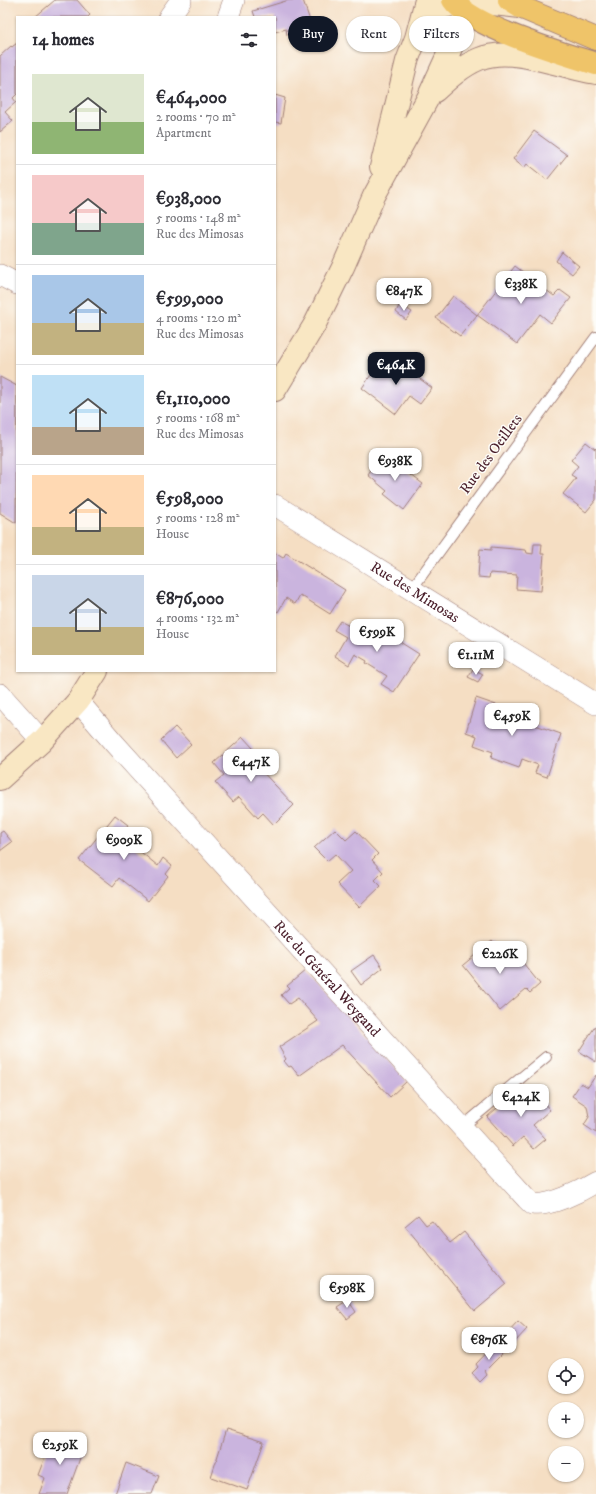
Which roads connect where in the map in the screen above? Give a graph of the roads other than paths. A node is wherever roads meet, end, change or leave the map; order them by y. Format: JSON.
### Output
{"nodes":[{"id":1,"x":181,"y":0,"type":"edge"},
{"id":2,"x":234,"y":0,"type":"edge"},
{"id":3,"x":426,"y":0,"type":"edge"},
{"id":4,"x":463,"y":3,"type":"edge"},
{"id":5,"x":514,"y":4,"type":"edge"},
{"id":6,"x":170,"y":16,"type":"edge"},
{"id":7,"x":228,"y":16,"type":"edge"},
{"id":8,"x":422,"y":16,"type":"edge"},
{"id":9,"x":430,"y":16,"type":"edge"},
{"id":10,"x":596,"y":39,"type":"edge"},
{"id":11,"x":411,"y":52,"type":"edge"},
{"id":12,"x":596,"y":64,"type":"edge"},
{"id":13,"x":596,"y":73,"type":"edge"},
{"id":14,"x":428,"y":98,"type":"junction"},
{"id":15,"x":374,"y":196,"type":"junction"},
{"id":16,"x":0,"y":275,"type":"edge"},
{"id":17,"x":16,"y":283,"type":"edge"},
{"id":18,"x":596,"y":337,"type":"edge"},
{"id":19,"x":278,"y":381,"type":"edge"},
{"id":20,"x":276,"y":506,"type":"edge"},
{"id":21,"x":411,"y":590,"type":"junction"},
{"id":22,"x":96,"y":672,"type":"edge"},
{"id":23,"x":0,"y":694,"type":"edge"},
{"id":24,"x":78,"y":701,"type":"junction"},
{"id":25,"x":596,"y":704,"type":"edge"},
{"id":26,"x":42,"y":741,"type":"junction"},
{"id":27,"x":0,"y":779,"type":"edge"},
{"id":28,"x":546,"y":1057,"type":"dead end"},
{"id":29,"x":462,"y":1127,"type":"junction"},
{"id":30,"x":596,"y":1182,"type":"edge"}],
"edges":[{"from":1,"to":6,"type":"street"},
{"from":2,"to":7,"type":"street"},
{"from":3,"to":8,"type":"main road"},
{"from":4,"to":5,"type":"main road"},
{"from":4,"to":9,"type":"main road"},
{"from":4,"to":12,"type":"main road"},
{"from":4,"to":14,"type":"main road"},
{"from":5,"to":10,"type":"main road"},
{"from":11,"to":15,"type":"main road"},
{"from":13,"to":14,"type":"main road"},
{"from":14,"to":15,"type":"main road"},
{"from":15,"to":19,"type":"main road"},
{"from":16,"to":17,"type":"street"},
{"from":18,"to":21,"type":"lane","name":"Rue des Oeillets"},
{"from":20,"to":21,"type":"street","name":"Rue des Mimosas"},
{"from":21,"to":25,"type":"street","name":"Rue des Mimosas"},
{"from":22,"to":24,"type":"main road"},
{"from":23,"to":26,"type":"street"},
{"from":24,"to":26,"type":"main road"},
{"from":24,"to":29,"type":"street","name":"Rue du Général Weygand"},
{"from":26,"to":27,"type":"main road"},
{"from":28,"to":29,"type":"lane"},
{"from":29,"to":30,"type":"street","name":"Rue du Général Weygand"}]}
